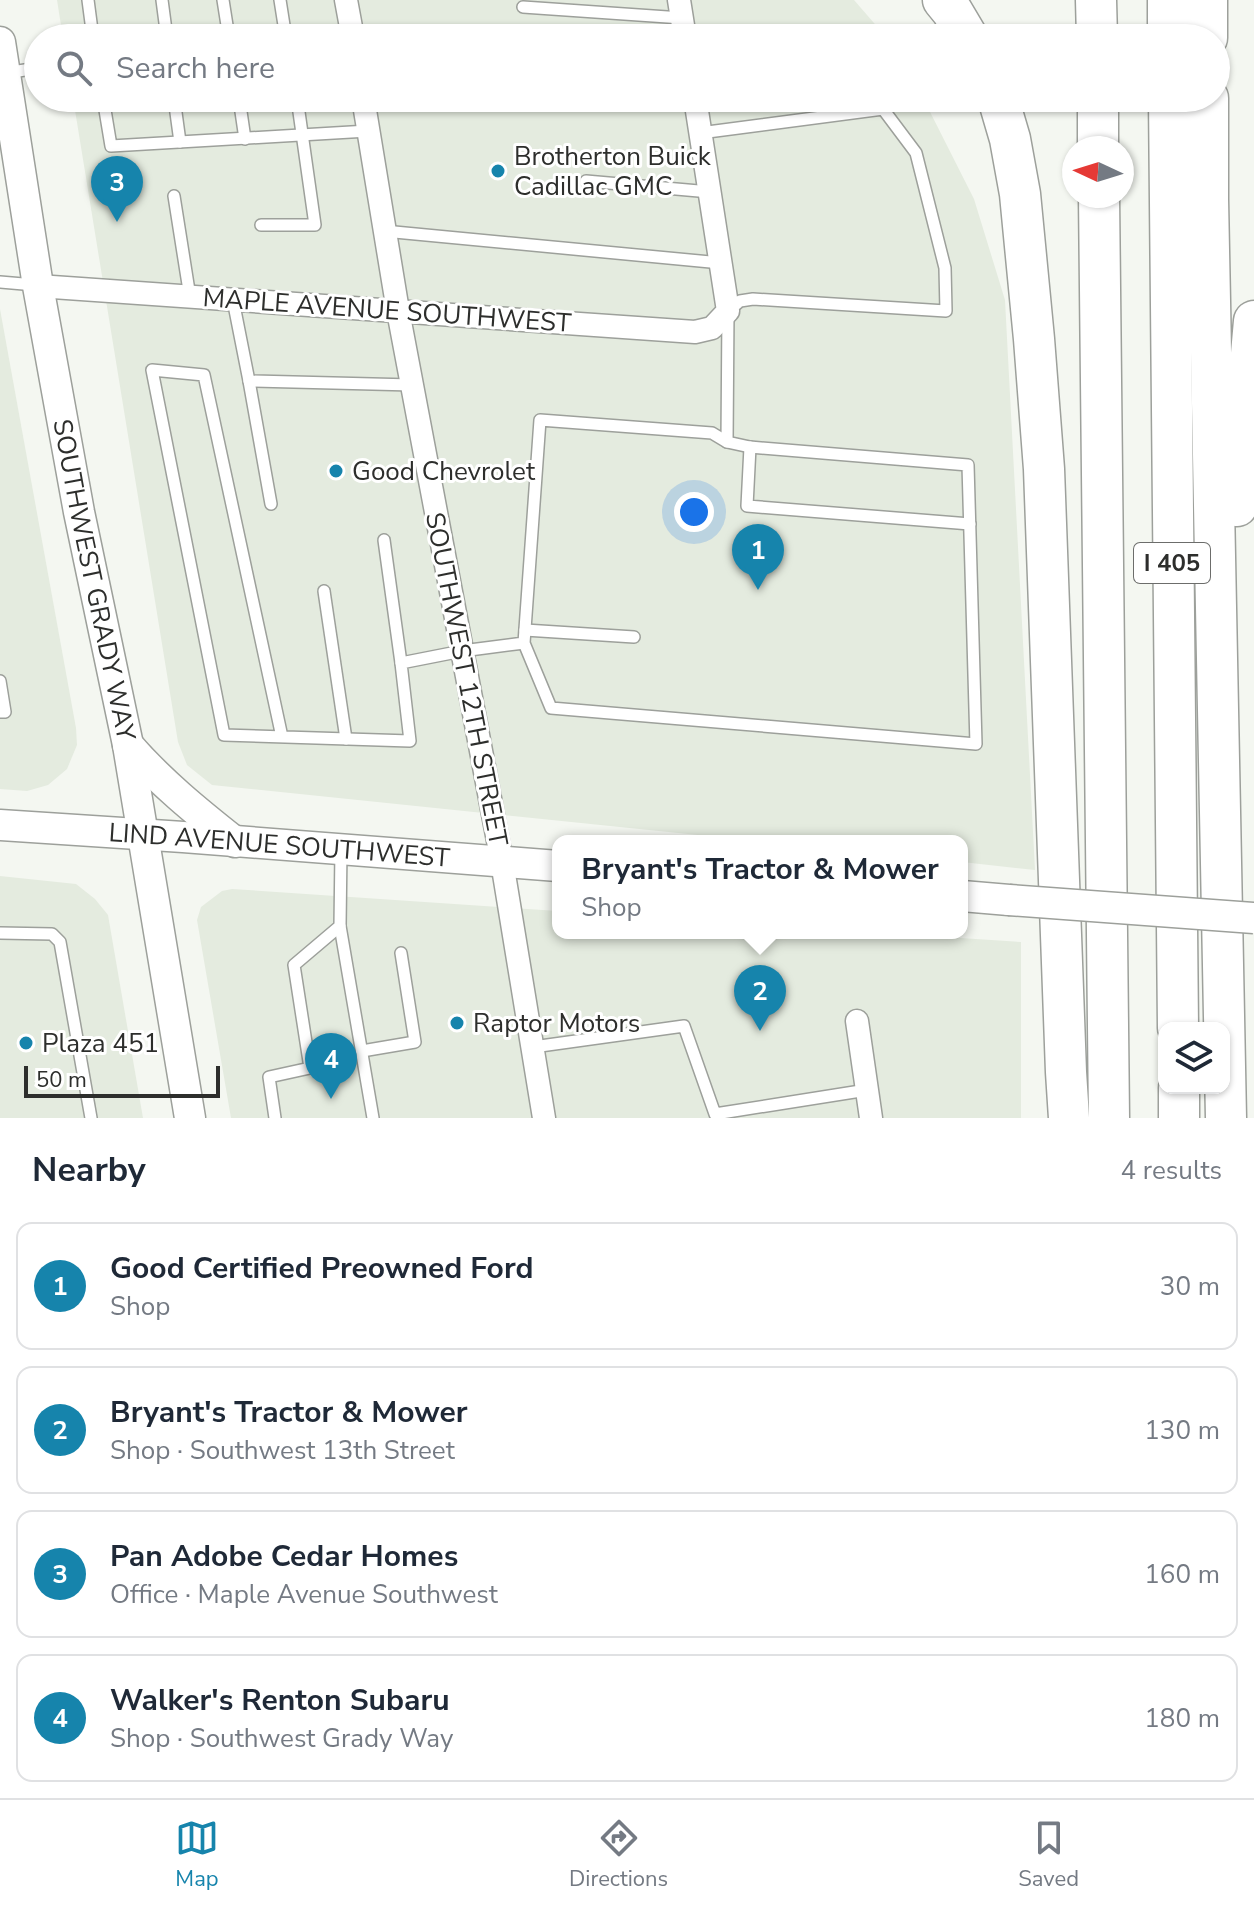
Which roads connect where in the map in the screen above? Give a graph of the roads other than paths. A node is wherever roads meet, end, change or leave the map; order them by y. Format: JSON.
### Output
{"nodes":[{"id":1,"x":88,"y":0,"type":"edge"},
{"id":2,"x":162,"y":0,"type":"edge"},
{"id":3,"x":223,"y":0,"type":"edge"},
{"id":4,"x":280,"y":0,"type":"edge"},
{"id":5,"x":346,"y":0,"type":"edge"},
{"id":6,"x":943,"y":0,"type":"edge"},
{"id":7,"x":1096,"y":0,"type":"edge"},
{"id":8,"x":1168,"y":0,"type":"edge"},
{"id":9,"x":1207,"y":0,"type":"edge"},
{"id":10,"x":523,"y":7,"type":"dead end"},
{"id":11,"x":682,"y":19,"type":"edge"},
{"id":12,"x":91,"y":24,"type":"edge"},
{"id":13,"x":165,"y":24,"type":"edge"},
{"id":14,"x":227,"y":24,"type":"edge"},
{"id":15,"x":284,"y":24,"type":"edge"},
{"id":16,"x":350,"y":24,"type":"edge"},
{"id":17,"x":960,"y":24,"type":"edge"},
{"id":18,"x":1097,"y":24,"type":"edge"},
{"id":19,"x":1168,"y":24,"type":"edge"},
{"id":20,"x":1207,"y":24,"type":"edge"},
{"id":21,"x":0,"y":42,"type":"edge"},
{"id":22,"x":24,"y":70,"type":"edge"},
{"id":23,"x":5,"y":73,"type":"junction"},
{"id":24,"x":105,"y":112,"type":"edge"},
{"id":25,"x":176,"y":112,"type":"edge"},
{"id":26,"x":241,"y":112,"type":"edge"},
{"id":27,"x":300,"y":112,"type":"edge"},
{"id":28,"x":365,"y":112,"type":"edge"},
{"id":29,"x":697,"y":112,"type":"edge"},
{"id":30,"x":860,"y":112,"type":"edge"},
{"id":31,"x":885,"y":112,"type":"edge"},
{"id":32,"x":1002,"y":112,"type":"edge"},
{"id":33,"x":1098,"y":112,"type":"edge"},
{"id":34,"x":1169,"y":112,"type":"edge"},
{"id":35,"x":1208,"y":112,"type":"edge"},
{"id":36,"x":368,"y":131,"type":"junction"},
{"id":37,"x":700,"y":133,"type":"junction"},
{"id":38,"x":304,"y":135,"type":"junction"},
{"id":39,"x":1098,"y":136,"type":"edge"},
{"id":40,"x":245,"y":139,"type":"junction"},
{"id":41,"x":180,"y":142,"type":"junction"},
{"id":42,"x":586,"y":181,"type":"dead end"},
{"id":43,"x":710,"y":192,"type":"junction"},
{"id":44,"x":174,"y":196,"type":"dead end"},
{"id":45,"x":1099,"y":208,"type":"edge"},
{"id":46,"x":261,"y":225,"type":"dead end"},
{"id":47,"x":384,"y":231,"type":"junction"},
{"id":48,"x":721,"y":263,"type":"junction"},
{"id":49,"x":0,"y":282,"type":"edge"},
{"id":50,"x":38,"y":286,"type":"junction"},
{"id":51,"x":190,"y":297,"type":"junction"},
{"id":52,"x":233,"y":300,"type":"junction"},
{"id":53,"x":398,"y":311,"type":"junction"},
{"id":54,"x":728,"y":311,"type":"junction"},
{"id":55,"x":1254,"y":321,"type":"edge"},
{"id":56,"x":249,"y":381,"type":"junction"},
{"id":57,"x":412,"y":385,"type":"junction"},
{"id":58,"x":727,"y":442,"type":"junction"},
{"id":59,"x":750,"y":447,"type":"junction"},
{"id":60,"x":271,"y":504,"type":"dead end"},
{"id":61,"x":970,"y":524,"type":"junction"},
{"id":62,"x":384,"y":540,"type":"dead end"},
{"id":63,"x":324,"y":591,"type":"dead end"},
{"id":64,"x":524,"y":637,"type":"junction"},
{"id":65,"x":634,"y":637,"type":"dead end"},
{"id":66,"x":462,"y":651,"type":"junction"},
{"id":67,"x":401,"y":663,"type":"junction"},
{"id":68,"x":0,"y":681,"type":"edge"},
{"id":69,"x":0,"y":712,"type":"edge"},
{"id":70,"x":282,"y":737,"type":"junction"},
{"id":71,"x":346,"y":739,"type":"junction"},
{"id":72,"x":128,"y":745,"type":"junction"},
{"id":73,"x":0,"y":825,"type":"edge"},
{"id":74,"x":142,"y":835,"type":"junction"},
{"id":75,"x":235,"y":842,"type":"junction"},
{"id":76,"x":341,"y":850,"type":"junction"},
{"id":77,"x":502,"y":862,"type":"junction"},
{"id":78,"x":552,"y":866,"type":"edge"},
{"id":79,"x":968,"y":897,"type":"edge"},
{"id":80,"x":1254,"y":918,"type":"edge"},
{"id":81,"x":340,"y":926,"type":"junction"},
{"id":82,"x":0,"y":933,"type":"edge"},
{"id":83,"x":401,"y":953,"type":"dead end"},
{"id":84,"x":857,"y":1021,"type":"dead end"},
{"id":85,"x":1178,"y":1022,"type":"edge"},
{"id":86,"x":1224,"y":1022,"type":"edge"},
{"id":87,"x":1224,"y":1022,"type":"edge"},
{"id":88,"x":533,"y":1047,"type":"junction"},
{"id":89,"x":362,"y":1051,"type":"junction"},
{"id":90,"x":868,"y":1090,"type":"junction"},
{"id":91,"x":1179,"y":1094,"type":"edge"},
{"id":92,"x":1225,"y":1094,"type":"edge"},
{"id":93,"x":91,"y":1118,"type":"edge"},
{"id":94,"x":190,"y":1118,"type":"edge"},
{"id":95,"x":275,"y":1118,"type":"edge"},
{"id":96,"x":373,"y":1118,"type":"edge"},
{"id":97,"x":544,"y":1118,"type":"edge"},
{"id":98,"x":871,"y":1118,"type":"edge"},
{"id":99,"x":1069,"y":1118,"type":"edge"},
{"id":100,"x":1109,"y":1118,"type":"edge"},
{"id":101,"x":1179,"y":1118,"type":"edge"},
{"id":102,"x":1226,"y":1118,"type":"edge"}],
"edges":[{"from":1,"to":12,"type":"lane"},
{"from":2,"to":13,"type":"lane"},
{"from":3,"to":14,"type":"lane"},
{"from":4,"to":15,"type":"lane"},
{"from":5,"to":16,"type":"street"},
{"from":6,"to":17,"type":"highway"},
{"from":7,"to":18,"type":"highway"},
{"from":8,"to":19,"type":"highway"},
{"from":9,"to":20,"type":"highway"},
{"from":10,"to":11,"type":"lane"},
{"from":21,"to":23,"type":"main road","name":"SOUTHWEST GRADY WAY"},
{"from":22,"to":23,"type":"lane"},
{"from":23,"to":50,"type":"main road","name":"SOUTHWEST GRADY WAY"},
{"from":24,"to":41,"type":"lane"},
{"from":25,"to":41,"type":"lane"},
{"from":26,"to":40,"type":"lane"},
{"from":27,"to":38,"type":"lane"},
{"from":28,"to":36,"type":"street","name":"SOUTHWEST 12TH STREET"},
{"from":29,"to":37,"type":"street"},
{"from":30,"to":37,"type":"lane"},
{"from":31,"to":54,"type":"lane"},
{"from":32,"to":99,"type":"highway"},
{"from":33,"to":39,"type":"highway"},
{"from":34,"to":85,"type":"highway","number":"I 405"},
{"from":35,"to":86,"type":"highway"},
{"from":36,"to":38,"type":"lane"},
{"from":36,"to":47,"type":"street","name":"SOUTHWEST 12TH STREET"},
{"from":37,"to":43,"type":"street"},
{"from":38,"to":40,"type":"lane"},
{"from":38,"to":46,"type":"lane"},
{"from":40,"to":41,"type":"lane"},
{"from":42,"to":43,"type":"lane"},
{"from":43,"to":48,"type":"street"},
{"from":44,"to":51,"type":"lane"},
{"from":45,"to":100,"type":"highway","number":"I 405"},
{"from":47,"to":48,"type":"lane"},
{"from":47,"to":53,"type":"street","name":"SOUTHWEST 12TH STREET"},
{"from":48,"to":54,"type":"street"},
{"from":49,"to":50,"type":"lane"},
{"from":50,"to":51,"type":"street","name":"MAPLE AVENUE SOUTHWEST"},
{"from":50,"to":72,"type":"main road","name":"SOUTHWEST GRADY WAY"},
{"from":51,"to":52,"type":"street","name":"MAPLE AVENUE SOUTHWEST"},
{"from":52,"to":53,"type":"street","name":"MAPLE AVENUE SOUTHWEST"},
{"from":52,"to":56,"type":"lane"},
{"from":53,"to":54,"type":"street","name":"MAPLE AVENUE SOUTHWEST"},
{"from":53,"to":57,"type":"street","name":"SOUTHWEST 12TH STREET"},
{"from":54,"to":58,"type":"lane"},
{"from":55,"to":87,"type":"highway"},
{"from":56,"to":57,"type":"lane"},
{"from":56,"to":60,"type":"lane"},
{"from":57,"to":66,"type":"street","name":"SOUTHWEST 12TH STREET"},
{"from":58,"to":59,"type":"lane"},
{"from":58,"to":64,"type":"lane"},
{"from":59,"to":61,"type":"lane"},
{"from":59,"to":61,"type":"lane"},
{"from":61,"to":64,"type":"lane"},
{"from":62,"to":67,"type":"lane"},
{"from":63,"to":71,"type":"lane"},
{"from":64,"to":65,"type":"lane"},
{"from":64,"to":66,"type":"lane"},
{"from":66,"to":67,"type":"lane"},
{"from":66,"to":77,"type":"street","name":"SOUTHWEST 12TH STREET"},
{"from":67,"to":71,"type":"lane"},
{"from":68,"to":69,"type":"lane"},
{"from":70,"to":70,"type":"lane"},
{"from":70,"to":71,"type":"lane"},
{"from":72,"to":74,"type":"main road","name":"SOUTHWEST GRADY WAY"},
{"from":72,"to":75,"type":"main road"},
{"from":73,"to":74,"type":"main road","name":"LIND AVENUE SOUTHWEST"},
{"from":74,"to":75,"type":"main road","name":"LIND AVENUE SOUTHWEST"},
{"from":74,"to":94,"type":"main road","name":"SOUTHWEST GRADY WAY"},
{"from":75,"to":76,"type":"main road","name":"LIND AVENUE SOUTHWEST"},
{"from":76,"to":77,"type":"main road","name":"LIND AVENUE SOUTHWEST"},
{"from":76,"to":81,"type":"lane"},
{"from":77,"to":78,"type":"main road","name":"LIND AVENUE SOUTHWEST"},
{"from":77,"to":88,"type":"street","name":"SOUTHWEST 12TH STREET"},
{"from":79,"to":80,"type":"main road","bridge":true},
{"from":81,"to":89,"type":"lane"},
{"from":81,"to":95,"type":"lane"},
{"from":82,"to":93,"type":"lane"},
{"from":83,"to":89,"type":"lane"},
{"from":84,"to":90,"type":"street"},
{"from":88,"to":90,"type":"lane"},
{"from":88,"to":97,"type":"street","name":"SOUTHWEST 12TH STREET"},
{"from":89,"to":96,"type":"lane"},
{"from":90,"to":98,"type":"street"},
{"from":91,"to":101,"type":"highway"},
{"from":92,"to":102,"type":"highway"}]}
